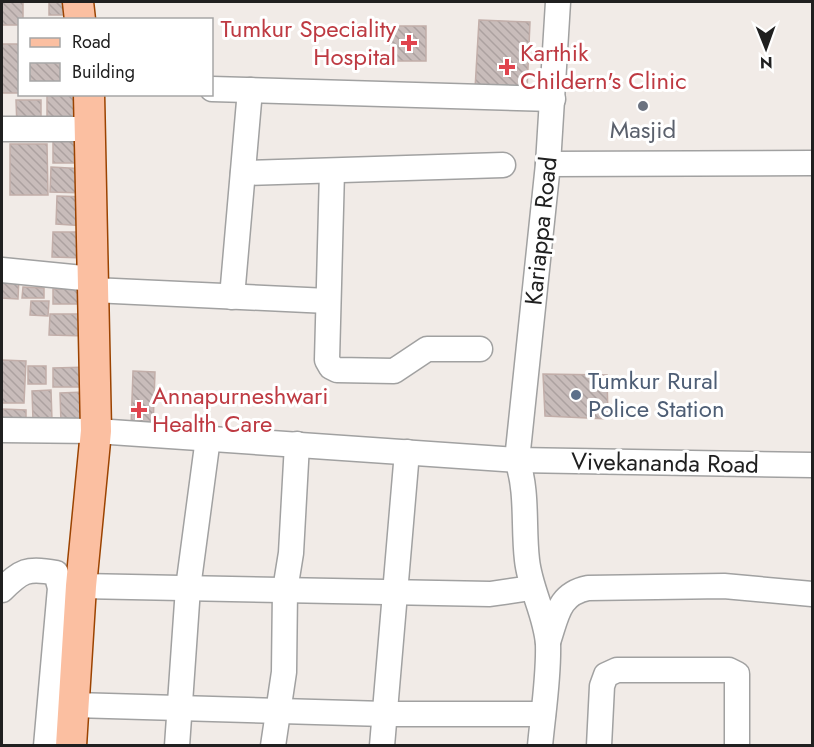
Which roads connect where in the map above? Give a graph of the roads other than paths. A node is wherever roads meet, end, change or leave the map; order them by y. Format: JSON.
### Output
{"nodes":[{"id":1,"x":78,"y":2,"type":"edge"},
{"id":2,"x":558,"y":2,"type":"edge"},
{"id":3,"x":80,"y":18,"type":"edge"},
{"id":4,"x":213,"y":89,"type":"edge"},
{"id":5,"x":250,"y":90,"type":"junction"},
{"id":6,"x":89,"y":96,"type":"edge"},
{"id":7,"x":553,"y":99,"type":"junction"},
{"id":8,"x":2,"y":129,"type":"edge"},
{"id":9,"x":90,"y":129,"type":"junction"},
{"id":10,"x":813,"y":163,"type":"edge"},
{"id":11,"x":549,"y":164,"type":"junction"},
{"id":12,"x":503,"y":165,"type":"dead end"},
{"id":13,"x":332,"y":171,"type":"junction"},
{"id":14,"x":243,"y":173,"type":"junction"},
{"id":15,"x":2,"y":270,"type":"edge"},
{"id":16,"x":93,"y":285,"type":"junction"},
{"id":17,"x":232,"y":297,"type":"junction"},
{"id":18,"x":328,"y":301,"type":"junction"},
{"id":19,"x":480,"y":349,"type":"dead end"},
{"id":20,"x":2,"y":430,"type":"edge"},
{"id":21,"x":96,"y":431,"type":"junction"},
{"id":22,"x":208,"y":438,"type":"junction"},
{"id":23,"x":297,"y":444,"type":"junction"},
{"id":24,"x":407,"y":452,"type":"junction"},
{"id":25,"x":517,"y":460,"type":"junction"},
{"id":26,"x":813,"y":465,"type":"edge"},
{"id":27,"x":81,"y":586,"type":"junction"},
{"id":28,"x":188,"y":588,"type":"junction"},
{"id":29,"x":531,"y":588,"type":"junction"},
{"id":30,"x":2,"y":590,"type":"edge"},
{"id":31,"x":285,"y":590,"type":"junction"},
{"id":32,"x":397,"y":592,"type":"junction"},
{"id":33,"x":813,"y":594,"type":"edge"},
{"id":34,"x":548,"y":644,"type":"junction"},
{"id":35,"x":74,"y":705,"type":"junction"},
{"id":36,"x":180,"y":708,"type":"junction"},
{"id":37,"x":278,"y":711,"type":"junction"},
{"id":38,"x":385,"y":714,"type":"junction"},
{"id":39,"x":543,"y":714,"type":"junction"},
{"id":40,"x":46,"y":746,"type":"edge"},
{"id":41,"x":70,"y":746,"type":"edge"},
{"id":42,"x":177,"y":746,"type":"edge"},
{"id":43,"x":273,"y":746,"type":"edge"},
{"id":44,"x":382,"y":746,"type":"edge"},
{"id":45,"x":540,"y":746,"type":"edge"},
{"id":46,"x":599,"y":746,"type":"edge"},
{"id":47,"x":737,"y":746,"type":"edge"}],
"edges":[{"from":1,"to":3,"type":"main road"},
{"from":2,"to":7,"type":"street","name":"Kariappa Road"},
{"from":4,"to":5,"type":"street"},
{"from":5,"to":7,"type":"street"},
{"from":5,"to":14,"type":"street"},
{"from":6,"to":9,"type":"main road"},
{"from":7,"to":11,"type":"street","name":"Kariappa Road"},
{"from":8,"to":9,"type":"street"},
{"from":9,"to":16,"type":"main road"},
{"from":10,"to":11,"type":"street"},
{"from":11,"to":25,"type":"street","name":"Kariappa Road"},
{"from":12,"to":13,"type":"street"},
{"from":13,"to":14,"type":"street"},
{"from":13,"to":18,"type":"street"},
{"from":14,"to":17,"type":"street"},
{"from":15,"to":16,"type":"street"},
{"from":16,"to":17,"type":"street"},
{"from":16,"to":21,"type":"main road"},
{"from":17,"to":18,"type":"street"},
{"from":18,"to":19,"type":"street"},
{"from":20,"to":21,"type":"street","name":"Vivekananda Road"},
{"from":21,"to":22,"type":"street","name":"Vivekananda Road"},
{"from":21,"to":27,"type":"main road"},
{"from":22,"to":23,"type":"street","name":"Vivekananda Road"},
{"from":22,"to":28,"type":"street"},
{"from":23,"to":24,"type":"street","name":"Vivekananda Road"},
{"from":23,"to":31,"type":"street"},
{"from":24,"to":25,"type":"street","name":"Vivekananda Road"},
{"from":24,"to":32,"type":"street"},
{"from":25,"to":26,"type":"street","name":"Vivekananda Road"},
{"from":25,"to":29,"type":"street"},
{"from":27,"to":28,"type":"street"},
{"from":27,"to":35,"type":"main road"},
{"from":28,"to":31,"type":"street"},
{"from":28,"to":36,"type":"street"},
{"from":29,"to":32,"type":"street"},
{"from":29,"to":34,"type":"street"},
{"from":30,"to":40,"type":"street"},
{"from":31,"to":32,"type":"street"},
{"from":31,"to":37,"type":"street"},
{"from":32,"to":38,"type":"street"},
{"from":33,"to":34,"type":"street"},
{"from":34,"to":39,"type":"street"},
{"from":35,"to":36,"type":"street"},
{"from":35,"to":41,"type":"main road"},
{"from":36,"to":37,"type":"street"},
{"from":36,"to":42,"type":"street"},
{"from":37,"to":38,"type":"street"},
{"from":37,"to":43,"type":"street"},
{"from":38,"to":39,"type":"street"},
{"from":38,"to":44,"type":"street"},
{"from":39,"to":45,"type":"street"},
{"from":46,"to":47,"type":"street"}]}
